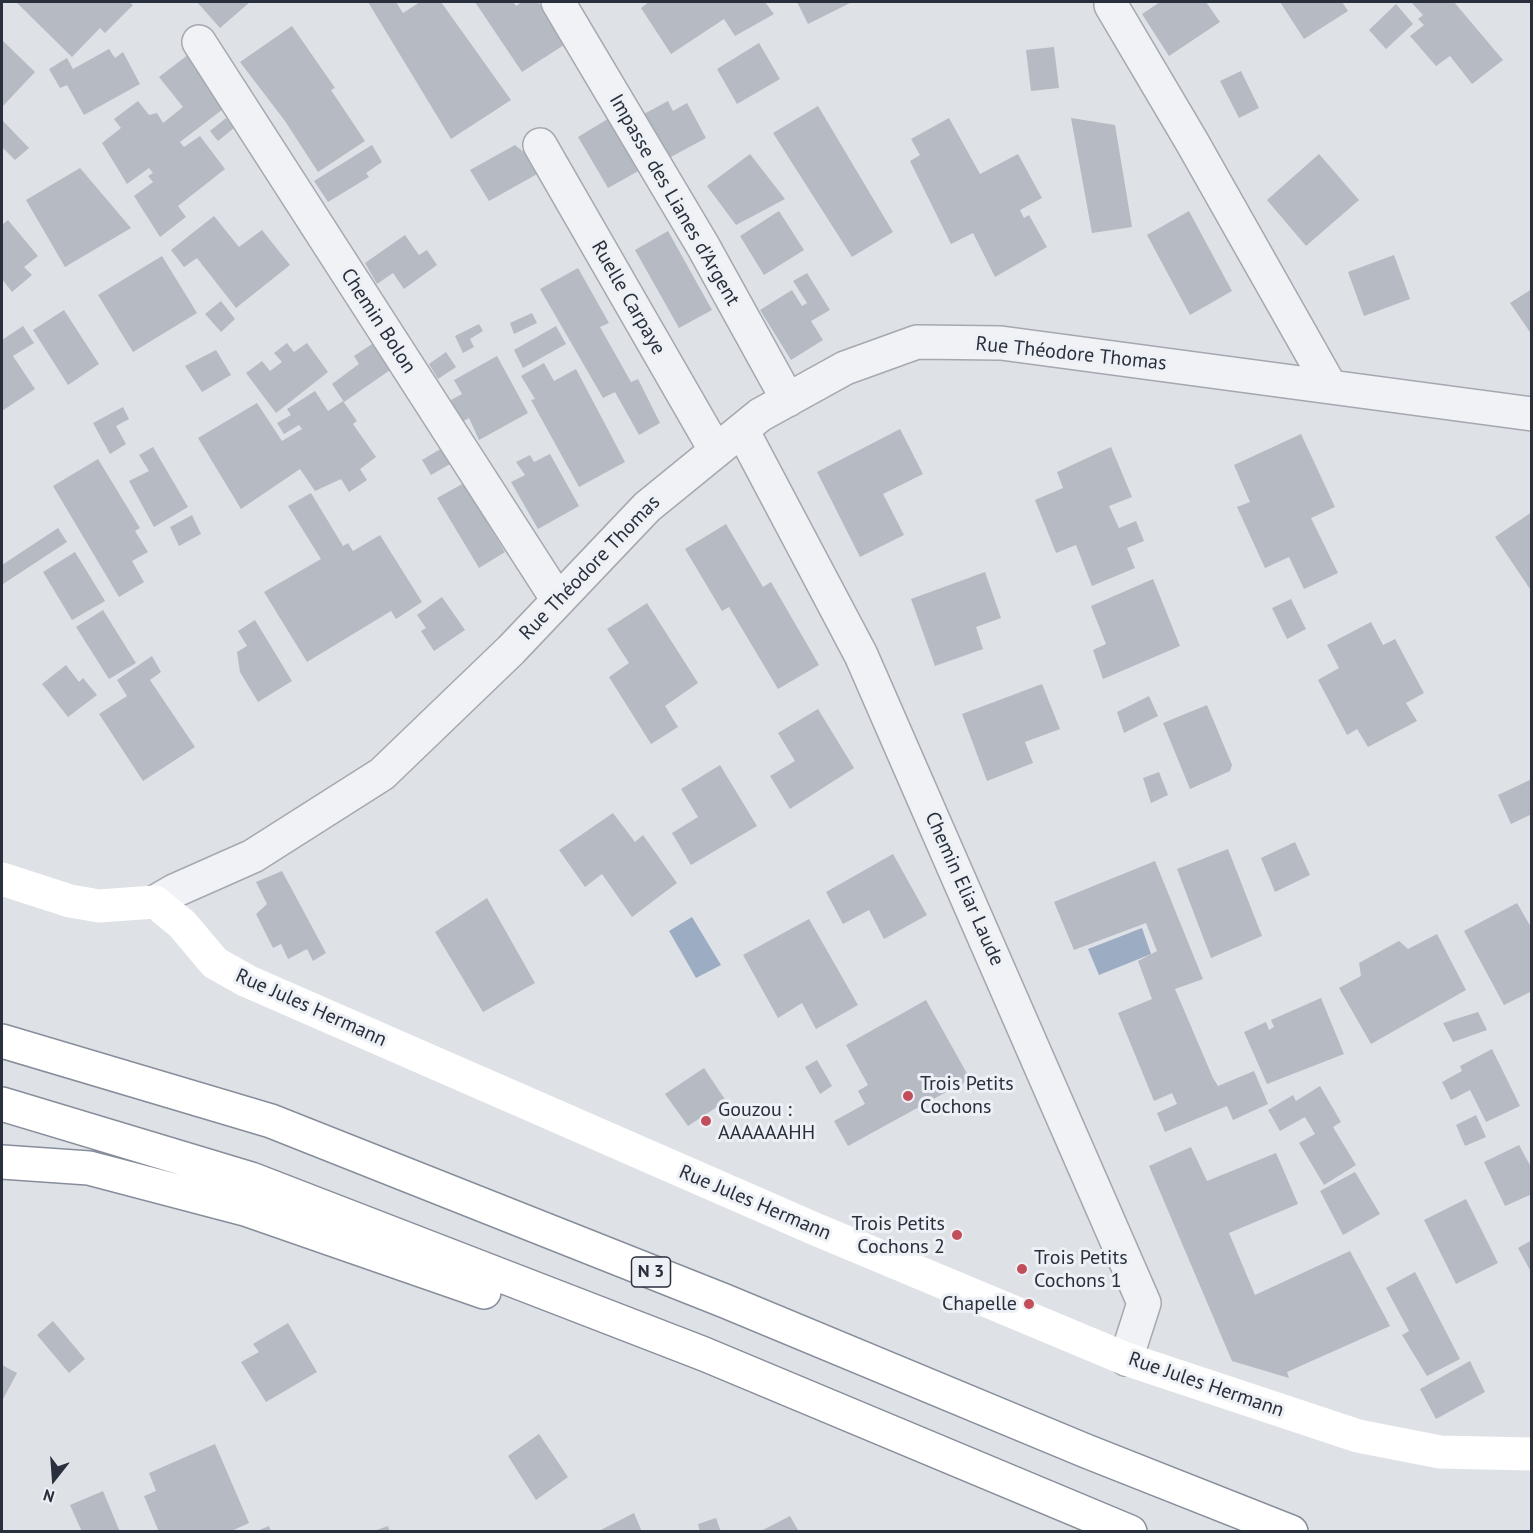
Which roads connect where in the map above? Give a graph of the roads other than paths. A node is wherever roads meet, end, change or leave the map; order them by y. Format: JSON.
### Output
{"nodes":[{"id":1,"x":558,"y":2,"type":"edge"},
{"id":2,"x":1111,"y":5,"type":"dead end"},
{"id":3,"x":199,"y":42,"type":"dead end"},
{"id":4,"x":540,"y":145,"type":"dead end"},
{"id":5,"x":1330,"y":386,"type":"junction"},
{"id":6,"x":788,"y":400,"type":"junction"},
{"id":7,"x":1532,"y":414,"type":"edge"},
{"id":8,"x":742,"y":430,"type":"junction"},
{"id":9,"x":716,"y":451,"type":"junction"},
{"id":10,"x":558,"y":600,"type":"junction"},
{"id":11,"x":2,"y":879,"type":"edge"},
{"id":12,"x":155,"y":903,"type":"junction"},
{"id":13,"x":2,"y":1041,"type":"edge"},
{"id":14,"x":2,"y":1104,"type":"edge"},
{"id":15,"x":2,"y":1162,"type":"edge"},
{"id":16,"x":1126,"y":1359,"type":"junction"},
{"id":17,"x":1532,"y":1454,"type":"edge"},
{"id":18,"x":1063,"y":1504,"type":"junction"},
{"id":19,"x":1130,"y":1532,"type":"edge"},
{"id":20,"x":1291,"y":1532,"type":"edge"}],
"edges":[{"from":1,"to":6,"type":"street","name":"Impasse des Lianes d'Argent"},
{"from":2,"to":5,"type":"street"},
{"from":3,"to":10,"type":"street","name":"Chemin Bolon"},
{"from":4,"to":9,"type":"street","name":"Ruelle Carpaye"},
{"from":5,"to":6,"type":"street","name":"Rue Théodore Thomas"},
{"from":5,"to":7,"type":"street","name":"Rue Théodore Thomas"},
{"from":6,"to":8,"type":"street","name":"Rue Théodore Thomas"},
{"from":8,"to":9,"type":"street","name":"Rue Théodore Thomas"},
{"from":8,"to":16,"type":"street","name":"Chemin Eliar Laude"},
{"from":9,"to":10,"type":"street","name":"Rue Théodore Thomas"},
{"from":10,"to":12,"type":"street","name":"Rue Théodore Thomas"},
{"from":11,"to":12,"type":"main road"},
{"from":12,"to":16,"type":"main road","name":"Rue Jules Hermann"},
{"from":13,"to":20,"type":"main road","number":"N 3"},
{"from":14,"to":18,"type":"main road"},
{"from":15,"to":18,"type":"main road"},
{"from":16,"to":17,"type":"main road","name":"Rue Jules Hermann"},
{"from":18,"to":19,"type":"main road"}]}
